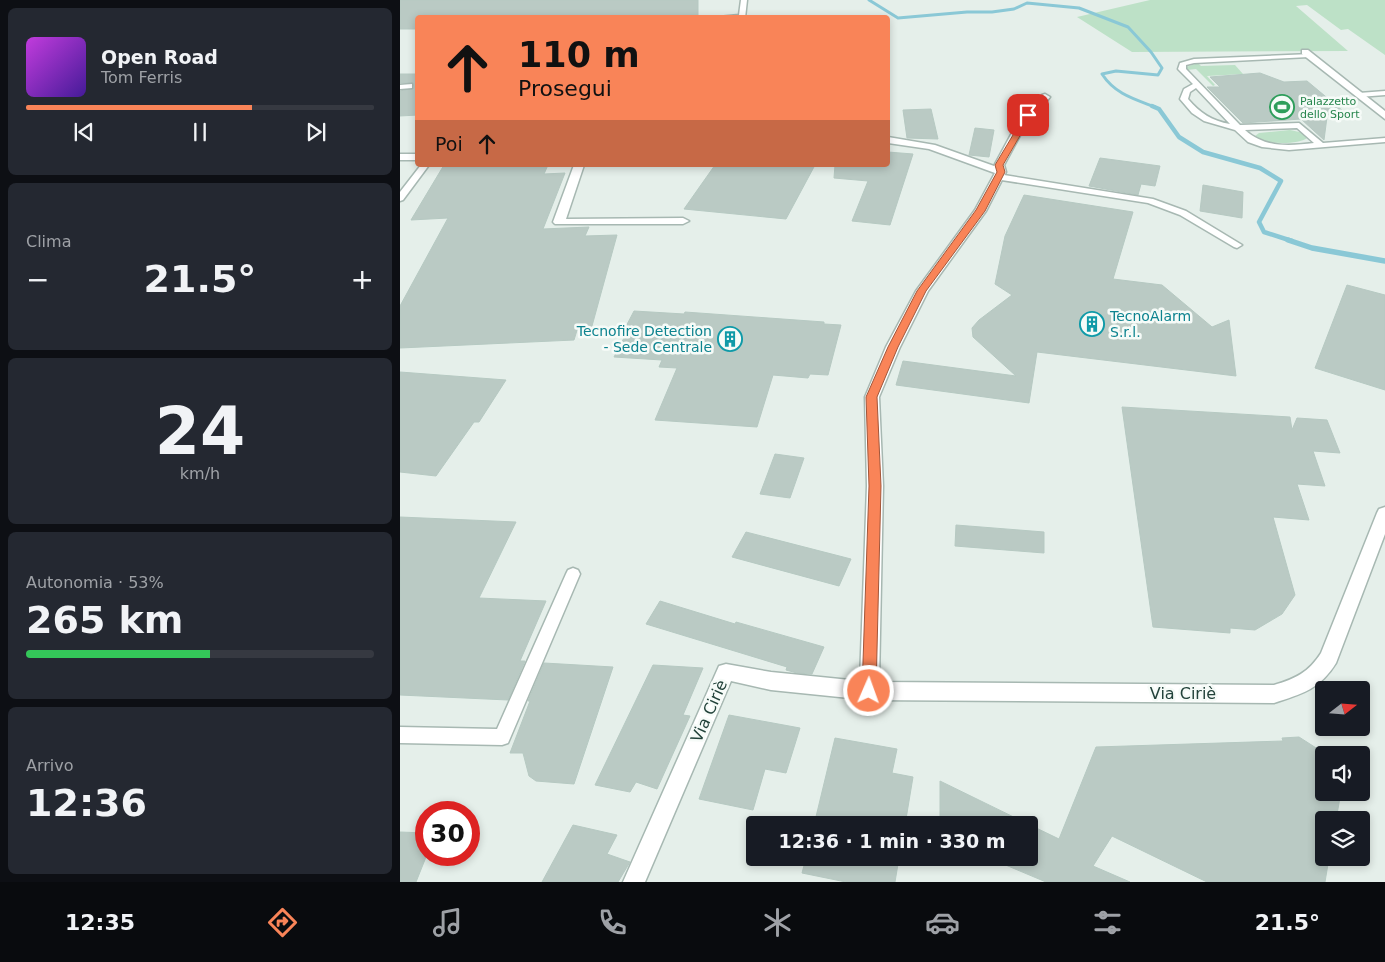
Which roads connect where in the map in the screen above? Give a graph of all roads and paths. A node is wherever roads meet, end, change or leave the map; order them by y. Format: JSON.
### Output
{"nodes":[{"id":1,"x":744,"y":0,"type":"edge"},
{"id":2,"x":742,"y":15,"type":"edge"},
{"id":3,"x":1307,"y":53,"type":"joint"},
{"id":4,"x":1197,"y":85,"type":"junction"},
{"id":5,"x":409,"y":86,"type":"dead end"},
{"id":6,"x":400,"y":87,"type":"edge"},
{"id":7,"x":1385,"y":93,"type":"edge"},
{"id":8,"x":1359,"y":95,"type":"junction"},
{"id":9,"x":1046,"y":97,"type":"dead end"},
{"id":10,"x":1385,"y":116,"type":"edge"},
{"id":11,"x":1239,"y":129,"type":"junction"},
{"id":12,"x":890,"y":140,"type":"edge"},
{"id":13,"x":1385,"y":140,"type":"edge"},
{"id":14,"x":1321,"y":145,"type":"junction"},
{"id":15,"x":400,"y":157,"type":"edge"},
{"id":16,"x":415,"y":157,"type":"edge"},
{"id":17,"x":423,"y":167,"type":"edge"},
{"id":18,"x":578,"y":167,"type":"edge"},
{"id":19,"x":1000,"y":175,"type":"junction"},
{"id":20,"x":400,"y":198,"type":"edge"},
{"id":21,"x":683,"y":221,"type":"dead end"},
{"id":22,"x":1237,"y":245,"type":"dead end"},
{"id":23,"x":1385,"y":513,"type":"edge"},
{"id":24,"x":573,"y":574,"type":"dead end"},
{"id":25,"x":869,"y":691,"type":"junction"},
{"id":26,"x":400,"y":735,"type":"edge"},
{"id":27,"x":634,"y":882,"type":"edge"}],
"edges":[{"from":1,"to":2,"type":"lane"},
{"from":3,"to":4,"type":"lane"},
{"from":3,"to":8,"type":"street"},
{"from":4,"to":11,"type":"lane"},
{"from":4,"to":11,"type":"lane"},
{"from":5,"to":6,"type":"lane"},
{"from":7,"to":8,"type":"lane"},
{"from":8,"to":10,"type":"street"},
{"from":9,"to":19,"type":"street"},
{"from":11,"to":14,"type":"lane"},
{"from":11,"to":14,"type":"lane"},
{"from":12,"to":19,"type":"street"},
{"from":13,"to":14,"type":"lane"},
{"from":15,"to":16,"type":"street"},
{"from":17,"to":20,"type":"lane"},
{"from":18,"to":21,"type":"street"},
{"from":19,"to":22,"type":"lane"},
{"from":19,"to":25,"type":"street"},
{"from":23,"to":25,"type":"street","name":"Via Ciriè"},
{"from":24,"to":26,"type":"lane"},
{"from":25,"to":27,"type":"street","name":"Via Ciriè"}]}
